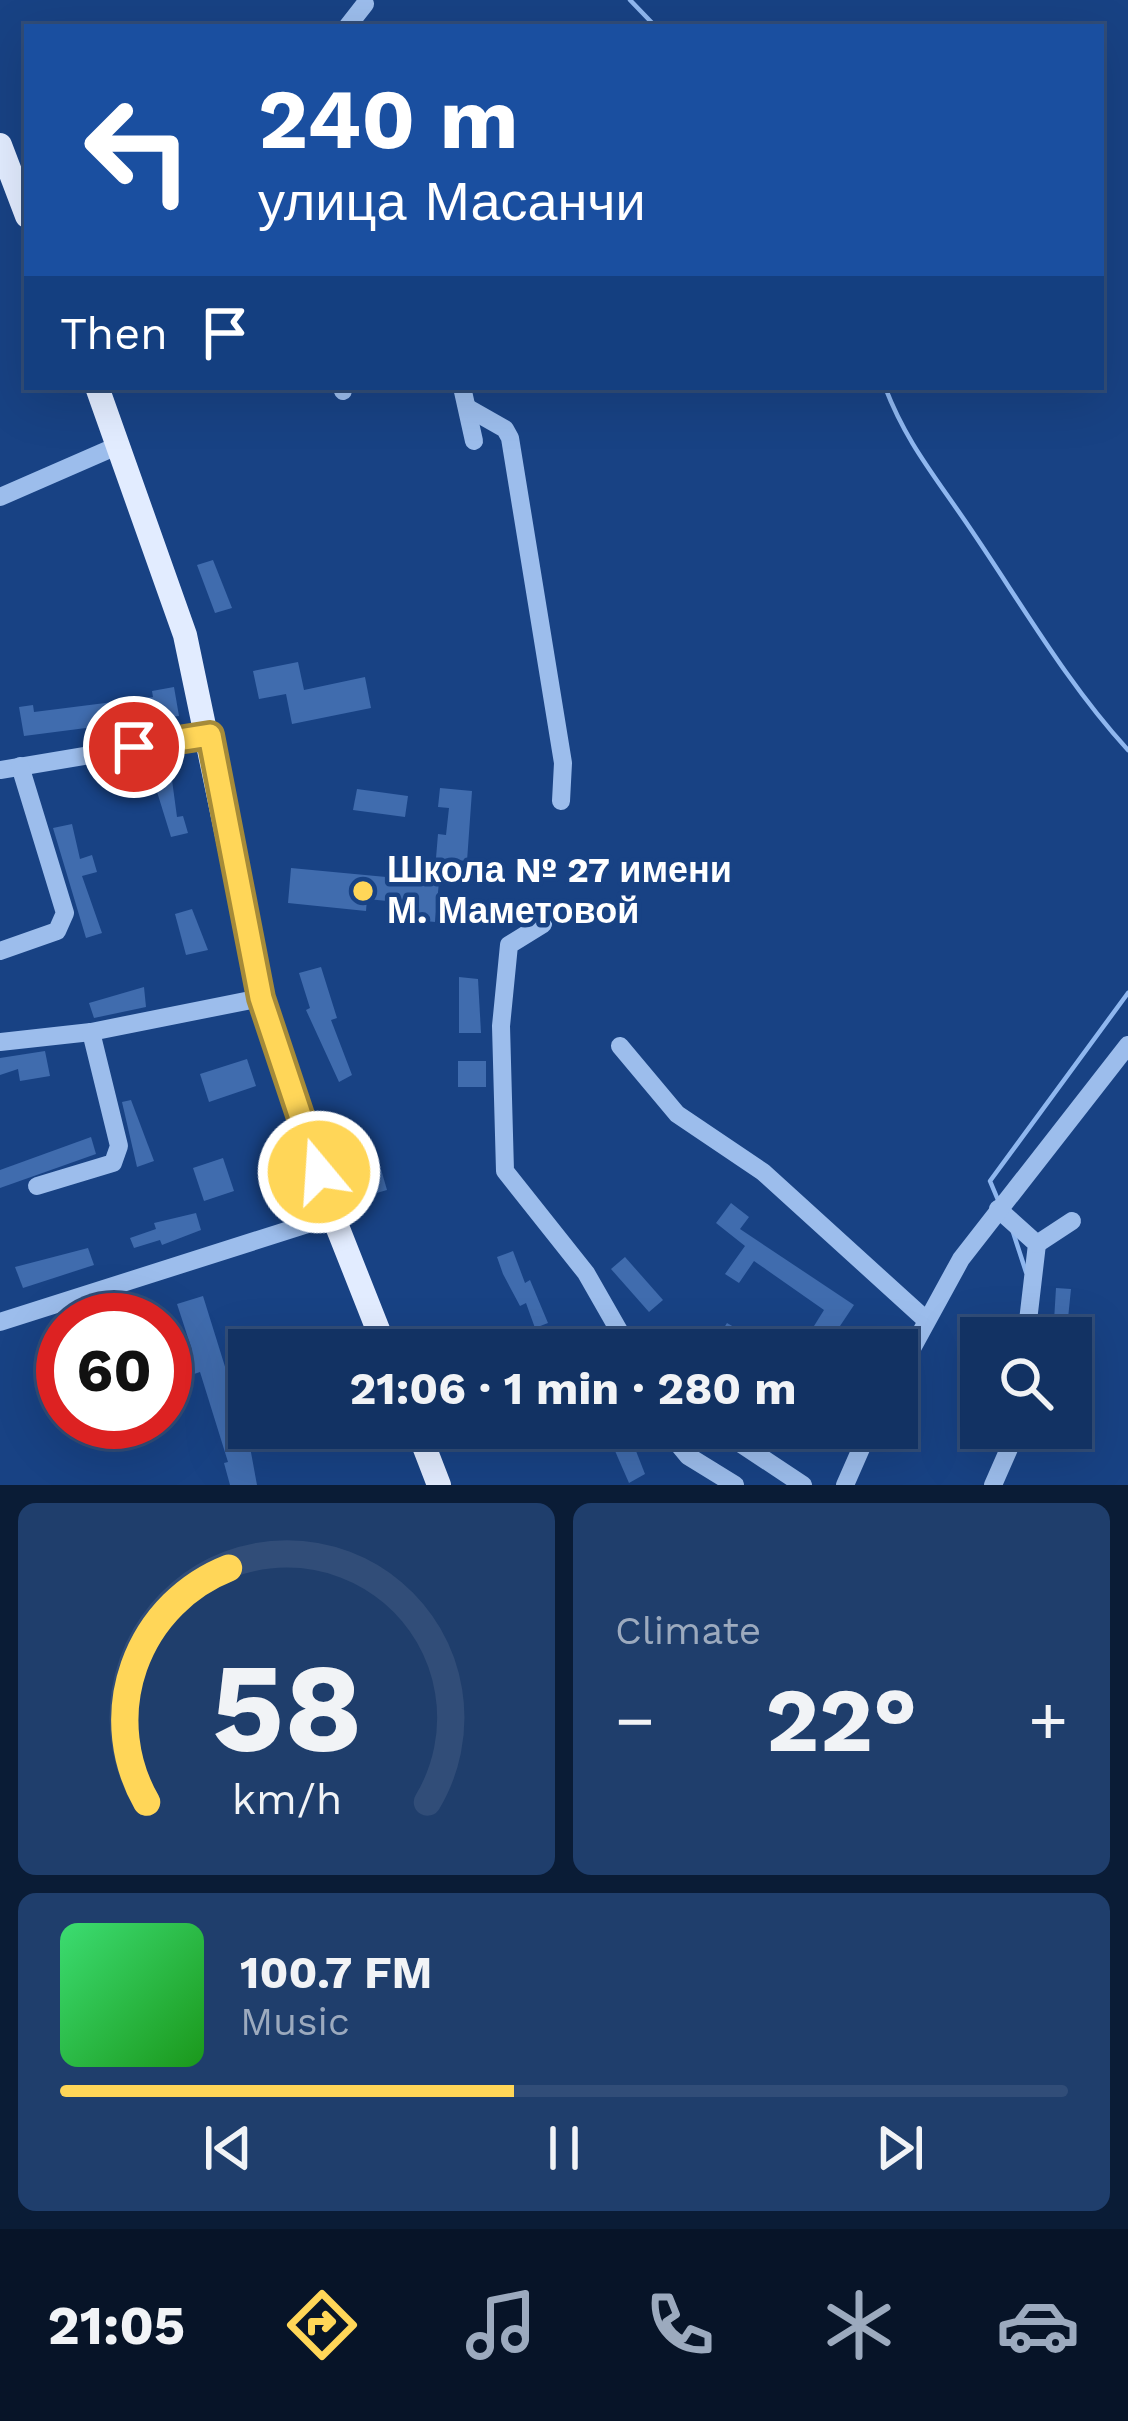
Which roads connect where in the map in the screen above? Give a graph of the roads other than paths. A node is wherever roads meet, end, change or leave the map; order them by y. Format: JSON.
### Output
{"nodes":[{"id":1,"x":0,"y":145,"type":"edge"},
{"id":2,"x":20,"y":199,"type":"edge"},
{"id":3,"x":102,"y":390,"type":"edge"},
{"id":4,"x":463,"y":390,"type":"edge"},
{"id":5,"x":468,"y":409,"type":"junction"},
{"id":6,"x":474,"y":441,"type":"dead end"},
{"id":7,"x":117,"y":446,"type":"junction"},
{"id":8,"x":0,"y":497,"type":"edge"},
{"id":9,"x":210,"y":735,"type":"junction"},
{"id":10,"x":20,"y":766,"type":"junction"},
{"id":11,"x":0,"y":770,"type":"edge"},
{"id":12,"x":561,"y":801,"type":"dead end"},
{"id":13,"x":543,"y":925,"type":"dead end"},
{"id":14,"x":0,"y":951,"type":"edge"},
{"id":15,"x":261,"y":998,"type":"junction"},
{"id":16,"x":91,"y":1032,"type":"junction"},
{"id":17,"x":0,"y":1042,"type":"edge"},
{"id":18,"x":1128,"y":1045,"type":"edge"},
{"id":19,"x":620,"y":1046,"type":"dead end"},
{"id":20,"x":37,"y":1186,"type":"dead end"},
{"id":21,"x":998,"y":1209,"type":"junction"},
{"id":22,"x":333,"y":1216,"type":"junction"},
{"id":23,"x":1072,"y":1221,"type":"dead end"},
{"id":24,"x":1036,"y":1244,"type":"junction"},
{"id":25,"x":1028,"y":1317,"type":"edge"},
{"id":26,"x":926,"y":1320,"type":"junction"},
{"id":27,"x":0,"y":1322,"type":"edge"},
{"id":28,"x":378,"y":1329,"type":"edge"},
{"id":29,"x":618,"y":1329,"type":"edge"},
{"id":30,"x":918,"y":1335,"type":"edge"},
{"id":31,"x":425,"y":1449,"type":"edge"},
{"id":32,"x":682,"y":1449,"type":"edge"},
{"id":33,"x":749,"y":1449,"type":"edge"},
{"id":34,"x":860,"y":1449,"type":"edge"},
{"id":35,"x":1009,"y":1449,"type":"edge"},
{"id":36,"x":439,"y":1485,"type":"edge"},
{"id":37,"x":734,"y":1485,"type":"edge"},
{"id":38,"x":803,"y":1485,"type":"edge"},
{"id":39,"x":844,"y":1485,"type":"edge"},
{"id":40,"x":993,"y":1485,"type":"edge"}],
"edges":[{"from":1,"to":2,"type":"main road"},
{"from":3,"to":7,"type":"main road"},
{"from":4,"to":5,"type":"street"},
{"from":5,"to":6,"type":"street"},
{"from":5,"to":12,"type":"street"},
{"from":7,"to":8,"type":"street"},
{"from":7,"to":9,"type":"main road"},
{"from":9,"to":10,"type":"street"},
{"from":9,"to":15,"type":"main road"},
{"from":10,"to":11,"type":"street"},
{"from":10,"to":14,"type":"street"},
{"from":13,"to":29,"type":"street"},
{"from":15,"to":16,"type":"street"},
{"from":15,"to":22,"type":"main road"},
{"from":16,"to":17,"type":"street"},
{"from":16,"to":20,"type":"street"},
{"from":18,"to":21,"type":"street"},
{"from":19,"to":26,"type":"street"},
{"from":21,"to":24,"type":"street"},
{"from":21,"to":26,"type":"street"},
{"from":22,"to":27,"type":"street"},
{"from":22,"to":28,"type":"main road"},
{"from":23,"to":24,"type":"street"},
{"from":24,"to":25,"type":"street"},
{"from":26,"to":30,"type":"street"},
{"from":31,"to":36,"type":"main road"},
{"from":32,"to":37,"type":"street"},
{"from":33,"to":38,"type":"street"},
{"from":34,"to":39,"type":"street"},
{"from":35,"to":40,"type":"street"}]}
